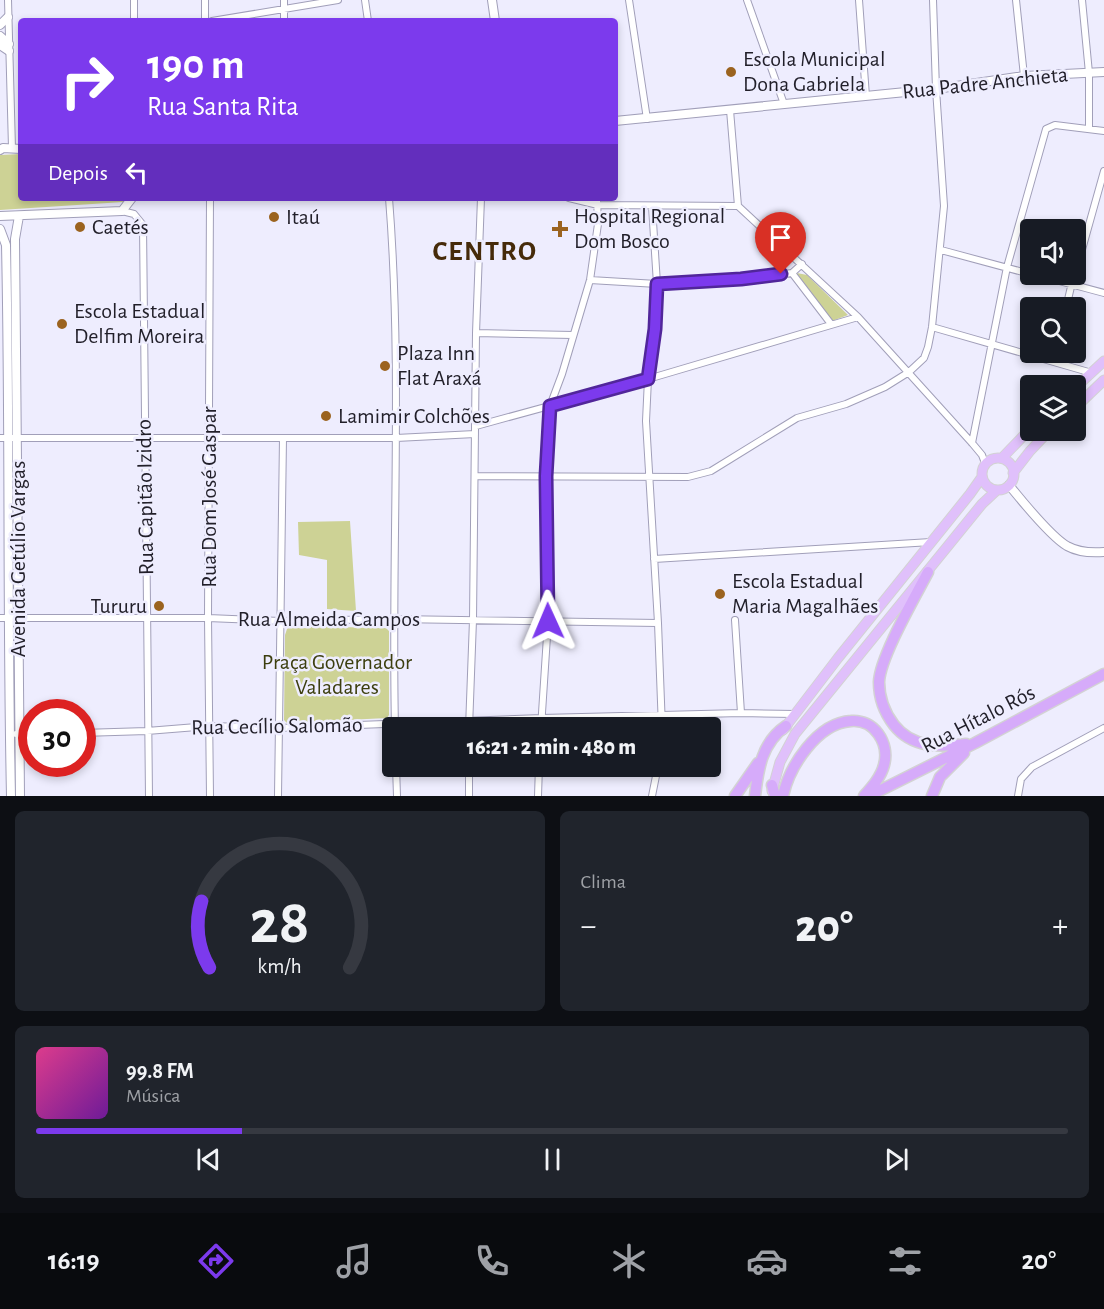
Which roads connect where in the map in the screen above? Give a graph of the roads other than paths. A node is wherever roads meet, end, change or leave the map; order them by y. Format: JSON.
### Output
{"nodes":[{"id":1,"x":8,"y":0,"type":"edge"},
{"id":2,"x":134,"y":0,"type":"edge"},
{"id":3,"x":205,"y":0,"type":"edge"},
{"id":4,"x":284,"y":0,"type":"edge"},
{"id":5,"x":338,"y":0,"type":"edge"},
{"id":6,"x":365,"y":0,"type":"edge"},
{"id":7,"x":492,"y":0,"type":"edge"},
{"id":8,"x":629,"y":0,"type":"edge"},
{"id":9,"x":747,"y":0,"type":"edge"},
{"id":10,"x":859,"y":0,"type":"edge"},
{"id":11,"x":933,"y":0,"type":"edge"},
{"id":12,"x":1016,"y":0,"type":"edge"},
{"id":13,"x":1082,"y":0,"type":"edge"},
{"id":14,"x":284,"y":9,"type":"junction"},
{"id":15,"x":8,"y":17,"type":"junction"},
{"id":16,"x":135,"y":18,"type":"edge"},
{"id":17,"x":205,"y":18,"type":"edge"},
{"id":18,"x":230,"y":18,"type":"edge"},
{"id":19,"x":284,"y":18,"type":"edge"},
{"id":20,"x":368,"y":18,"type":"edge"},
{"id":21,"x":495,"y":18,"type":"edge"},
{"id":22,"x":0,"y":26,"type":"edge"},
{"id":23,"x":0,"y":36,"type":"edge"},
{"id":24,"x":6,"y":47,"type":"edge"},
{"id":25,"x":0,"y":52,"type":"edge"},
{"id":26,"x":1104,"y":72,"type":"edge"},
{"id":27,"x":1089,"y":73,"type":"junction"},
{"id":28,"x":1024,"y":76,"type":"junction"},
{"id":29,"x":936,"y":89,"type":"junction"},
{"id":30,"x":866,"y":96,"type":"junction"},
{"id":31,"x":784,"y":104,"type":"junction"},
{"id":32,"x":730,"y":110,"type":"junction"},
{"id":33,"x":647,"y":119,"type":"junction"},
{"id":34,"x":618,"y":121,"type":"edge"},
{"id":35,"x":1089,"y":129,"type":"junction"},
{"id":36,"x":1104,"y":131,"type":"edge"},
{"id":37,"x":7,"y":148,"type":"edge"},
{"id":38,"x":1104,"y":171,"type":"edge"},
{"id":39,"x":130,"y":201,"type":"edge"},
{"id":40,"x":210,"y":201,"type":"edge"},
{"id":41,"x":389,"y":201,"type":"edge"},
{"id":42,"x":481,"y":201,"type":"edge"},
{"id":43,"x":598,"y":201,"type":"edge"},
{"id":44,"x":651,"y":206,"type":"junction"},
{"id":45,"x":738,"y":206,"type":"junction"},
{"id":46,"x":122,"y":211,"type":"junction"},
{"id":47,"x":0,"y":216,"type":"edge"},
{"id":48,"x":19,"y":216,"type":"junction"},
{"id":49,"x":36,"y":216,"type":"junction"},
{"id":50,"x":16,"y":225,"type":"junction"},
{"id":51,"x":1,"y":234,"type":"edge"},
{"id":52,"x":1086,"y":234,"type":"edge"},
{"id":53,"x":941,"y":250,"type":"junction"},
{"id":54,"x":802,"y":264,"type":"junction"},
{"id":55,"x":1007,"y":267,"type":"junction"},
{"id":56,"x":1020,"y":271,"type":"edge"},
{"id":57,"x":792,"y":273,"type":"junction"},
{"id":58,"x":590,"y":280,"type":"junction"},
{"id":59,"x":657,"y":284,"type":"junction"},
{"id":60,"x":1071,"y":285,"type":"joint"},
{"id":61,"x":1104,"y":293,"type":"edge"},
{"id":62,"x":1068,"y":297,"type":"edge"},
{"id":63,"x":858,"y":317,"type":"junction"},
{"id":64,"x":831,"y":324,"type":"junction"},
{"id":65,"x":932,"y":327,"type":"junction"},
{"id":66,"x":476,"y":333,"type":"junction"},
{"id":67,"x":573,"y":335,"type":"junction"},
{"id":68,"x":992,"y":344,"type":"junction"},
{"id":69,"x":1020,"y":352,"type":"edge"},
{"id":70,"x":1104,"y":361,"type":"edge"},
{"id":71,"x":1061,"y":363,"type":"edge"},
{"id":72,"x":909,"y":372,"type":"junction"},
{"id":73,"x":1092,"y":372,"type":"junction"},
{"id":74,"x":1086,"y":378,"type":"edge"},
{"id":75,"x":648,"y":379,"type":"junction"},
{"id":76,"x":1104,"y":380,"type":"edge"},
{"id":77,"x":1086,"y":397,"type":"edge"},
{"id":78,"x":550,"y":406,"type":"junction"},
{"id":79,"x":476,"y":426,"type":"junction"},
{"id":80,"x":475,"y":435,"type":"junction"},
{"id":81,"x":209,"y":437,"type":"junction"},
{"id":82,"x":283,"y":438,"type":"junction"},
{"id":83,"x":396,"y":438,"type":"junction"},
{"id":84,"x":9,"y":439,"type":"edge"},
{"id":85,"x":144,"y":439,"type":"junction"},
{"id":86,"x":1020,"y":439,"type":"edge"},
{"id":87,"x":1040,"y":441,"type":"edge"},
{"id":88,"x":972,"y":443,"type":"junction"},
{"id":89,"x":1002,"y":458,"type":"junction"},
{"id":90,"x":985,"y":464,"type":"junction"},
{"id":91,"x":1013,"y":473,"type":"junction"},
{"id":92,"x":476,"y":476,"type":"junction"},
{"id":93,"x":546,"y":476,"type":"junction"},
{"id":94,"x":649,"y":477,"type":"junction"},
{"id":95,"x":982,"y":477,"type":"junction"},
{"id":96,"x":1009,"y":485,"type":"junction"},
{"id":97,"x":997,"y":490,"type":"junction"},
{"id":98,"x":932,"y":542,"type":"junction"},
{"id":99,"x":1104,"y":552,"type":"edge"},
{"id":100,"x":654,"y":559,"type":"junction"},
{"id":101,"x":928,"y":572,"type":"junction"},
{"id":102,"x":0,"y":618,"type":"edge"},
{"id":103,"x":14,"y":618,"type":"junction"},
{"id":104,"x":208,"y":618,"type":"junction"},
{"id":105,"x":147,"y":619,"type":"junction"},
{"id":106,"x":394,"y":619,"type":"junction"},
{"id":107,"x":473,"y":620,"type":"junction"},
{"id":108,"x":735,"y":620,"type":"dead end"},
{"id":109,"x":281,"y":621,"type":"junction"},
{"id":110,"x":548,"y":621,"type":"junction"},
{"id":111,"x":658,"y":623,"type":"junction"},
{"id":112,"x":1104,"y":674,"type":"edge"},
{"id":113,"x":741,"y":713,"type":"junction"},
{"id":114,"x":795,"y":714,"type":"junction"},
{"id":115,"x":662,"y":715,"type":"junction"},
{"id":116,"x":395,"y":717,"type":"edge"},
{"id":117,"x":469,"y":717,"type":"edge"},
{"id":118,"x":542,"y":717,"type":"edge"},
{"id":119,"x":582,"y":717,"type":"edge"},
{"id":120,"x":209,"y":726,"type":"junction"},
{"id":121,"x":382,"y":726,"type":"edge"},
{"id":122,"x":786,"y":726,"type":"junction"},
{"id":123,"x":279,"y":728,"type":"junction"},
{"id":124,"x":1104,"y":728,"type":"edge"},
{"id":125,"x":147,"y":731,"type":"junction"},
{"id":126,"x":96,"y":733,"type":"edge"},
{"id":127,"x":14,"y":734,"type":"junction"},
{"id":128,"x":18,"y":734,"type":"edge"},
{"id":129,"x":975,"y":743,"type":"junction"},
{"id":130,"x":763,"y":755,"type":"junction"},
{"id":131,"x":396,"y":777,"type":"edge"},
{"id":132,"x":469,"y":777,"type":"edge"},
{"id":133,"x":539,"y":777,"type":"edge"},
{"id":134,"x":656,"y":777,"type":"edge"},
{"id":135,"x":773,"y":792,"type":"edge"},
{"id":136,"x":11,"y":796,"type":"edge"},
{"id":137,"x":20,"y":796,"type":"edge"},
{"id":138,"x":149,"y":796,"type":"edge"},
{"id":139,"x":210,"y":796,"type":"edge"},
{"id":140,"x":278,"y":796,"type":"edge"},
{"id":141,"x":397,"y":796,"type":"edge"},
{"id":142,"x":469,"y":796,"type":"edge"},
{"id":143,"x":538,"y":796,"type":"edge"},
{"id":144,"x":652,"y":796,"type":"edge"},
{"id":145,"x":735,"y":796,"type":"edge"},
{"id":146,"x":755,"y":796,"type":"edge"},
{"id":147,"x":760,"y":796,"type":"edge"},
{"id":148,"x":783,"y":796,"type":"edge"},
{"id":149,"x":864,"y":796,"type":"edge"},
{"id":150,"x":869,"y":796,"type":"edge"},
{"id":151,"x":932,"y":796,"type":"edge"},
{"id":152,"x":1018,"y":796,"type":"edge"}],
"edges":[{"from":1,"to":15,"type":"street"},
{"from":2,"to":16,"type":"street"},
{"from":3,"to":17,"type":"street"},
{"from":4,"to":14,"type":"street"},
{"from":5,"to":14,"type":"street"},
{"from":6,"to":20,"type":"street"},
{"from":7,"to":21,"type":"main road"},
{"from":8,"to":33,"type":"street"},
{"from":9,"to":31,"type":"street"},
{"from":10,"to":30,"type":"street"},
{"from":11,"to":29,"type":"street"},
{"from":12,"to":28,"type":"street"},
{"from":13,"to":27,"type":"street"},
{"from":14,"to":18,"type":"street"},
{"from":14,"to":19,"type":"street"},
{"from":15,"to":22,"type":"street"},
{"from":15,"to":24,"type":"street"},
{"from":23,"to":24,"type":"street"},
{"from":24,"to":25,"type":"street"},
{"from":24,"to":37,"type":"street"},
{"from":26,"to":27,"type":"main road","name":"Rua Padre Anchieta"},
{"from":27,"to":28,"type":"main road","name":"Rua Padre Anchieta"},
{"from":27,"to":35,"type":"street"},
{"from":28,"to":29,"type":"main road","name":"Rua Padre Anchieta"},
{"from":29,"to":30,"type":"main road","name":"Rua Padre Anchieta"},
{"from":29,"to":53,"type":"street"},
{"from":30,"to":31,"type":"main road","name":"Rua Padre Anchieta"},
{"from":31,"to":32,"type":"main road","name":"Rua Padre Anchieta"},
{"from":32,"to":33,"type":"main road","name":"Rua Padre Anchieta"},
{"from":32,"to":45,"type":"street"},
{"from":33,"to":34,"type":"main road","name":"Rua Padre Anchieta"},
{"from":35,"to":36,"type":"street"},
{"from":35,"to":55,"type":"street"},
{"from":38,"to":52,"type":"street"},
{"from":39,"to":46,"type":"main road"},
{"from":40,"to":81,"type":"street","name":"Rua Dom José Gaspar"},
{"from":41,"to":83,"type":"street"},
{"from":42,"to":66,"type":"street"},
{"from":43,"to":44,"type":"street"},
{"from":43,"to":58,"type":"street"},
{"from":44,"to":45,"type":"street"},
{"from":44,"to":59,"type":"street"},
{"from":45,"to":54,"type":"street"},
{"from":46,"to":49,"type":"main road"},
{"from":46,"to":85,"type":"street","name":"Rua Capitão Izidro"},
{"from":47,"to":48,"type":"main road"},
{"from":48,"to":49,"type":"main road"},
{"from":48,"to":50,"type":"main road","name":"Avenida Getúlio Vargas"},
{"from":49,"to":50,"type":"main road"},
{"from":50,"to":51,"type":"main road"},
{"from":50,"to":84,"type":"main road","name":"Avenida Getúlio Vargas"},
{"from":51,"to":84,"type":"main road","name":"Avenida Getúlio Vargas"},
{"from":53,"to":55,"type":"street"},
{"from":53,"to":65,"type":"street"},
{"from":54,"to":57,"type":"street"},
{"from":54,"to":63,"type":"street"},
{"from":55,"to":56,"type":"street"},
{"from":55,"to":68,"type":"street"},
{"from":57,"to":59,"type":"street"},
{"from":57,"to":64,"type":"street"},
{"from":58,"to":59,"type":"street"},
{"from":58,"to":67,"type":"street"},
{"from":59,"to":75,"type":"street"},
{"from":60,"to":61,"type":"street"},
{"from":60,"to":62,"type":"street"},
{"from":63,"to":64,"type":"street"},
{"from":63,"to":72,"type":"street"},
{"from":64,"to":75,"type":"street"},
{"from":65,"to":68,"type":"street"},
{"from":65,"to":72,"type":"street"},
{"from":66,"to":67,"type":"street"},
{"from":66,"to":79,"type":"street"},
{"from":67,"to":78,"type":"street"},
{"from":68,"to":69,"type":"street"},
{"from":68,"to":88,"type":"street"},
{"from":70,"to":73,"type":"main road"},
{"from":71,"to":73,"type":"street"},
{"from":72,"to":88,"type":"street"},
{"from":72,"to":94,"type":"street"},
{"from":73,"to":74,"type":"main road"},
{"from":75,"to":78,"type":"street"},
{"from":75,"to":94,"type":"street"},
{"from":76,"to":77,"type":"main road"},
{"from":78,"to":79,"type":"street"},
{"from":78,"to":93,"type":"street"},
{"from":79,"to":80,"type":"street"},
{"from":80,"to":83,"type":"street"},
{"from":80,"to":92,"type":"street"},
{"from":81,"to":82,"type":"street"},
{"from":81,"to":85,"type":"street"},
{"from":81,"to":104,"type":"street","name":"Rua Dom José Gaspar"},
{"from":82,"to":83,"type":"street"},
{"from":82,"to":109,"type":"street"},
{"from":83,"to":106,"type":"street"},
{"from":84,"to":85,"type":"street"},
{"from":84,"to":103,"type":"main road","name":"Avenida Getúlio Vargas"},
{"from":85,"to":105,"type":"street","name":"Rua Capitão Izidro"},
{"from":86,"to":89,"type":"main road"},
{"from":87,"to":91,"type":"main road"},
{"from":88,"to":90,"type":"street"},
{"from":89,"to":90,"type":"main road"},
{"from":89,"to":91,"type":"main road"},
{"from":90,"to":95,"type":"main road"},
{"from":91,"to":96,"type":"main road"},
{"from":92,"to":93,"type":"street"},
{"from":92,"to":107,"type":"street"},
{"from":93,"to":94,"type":"street"},
{"from":93,"to":110,"type":"street"},
{"from":94,"to":100,"type":"street"},
{"from":95,"to":97,"type":"main road"},
{"from":95,"to":98,"type":"main road"},
{"from":96,"to":97,"type":"main road"},
{"from":96,"to":99,"type":"street"},
{"from":97,"to":101,"type":"main road"},
{"from":98,"to":100,"type":"street"},
{"from":98,"to":114,"type":"main road"},
{"from":100,"to":111,"type":"street"},
{"from":101,"to":129,"type":"highway"},
{"from":101,"to":135,"type":"main road"},
{"from":102,"to":103,"type":"street","name":"Rua Almeida Campos"},
{"from":103,"to":105,"type":"street","name":"Rua Almeida Campos"},
{"from":103,"to":127,"type":"main road","name":"Avenida Getúlio Vargas"},
{"from":104,"to":105,"type":"street","name":"Rua Almeida Campos"},
{"from":104,"to":109,"type":"street","name":"Rua Almeida Campos"},
{"from":104,"to":120,"type":"street","name":"Rua Dom José Gaspar"},
{"from":105,"to":125,"type":"street","name":"Rua Capitão Izidro"},
{"from":106,"to":107,"type":"street","name":"Rua Almeida Campos"},
{"from":106,"to":109,"type":"street","name":"Rua Almeida Campos"},
{"from":106,"to":116,"type":"street"},
{"from":107,"to":110,"type":"street","name":"Rua Almeida Campos"},
{"from":107,"to":117,"type":"street"},
{"from":108,"to":113,"type":"street"},
{"from":109,"to":123,"type":"street"},
{"from":110,"to":111,"type":"street","name":"Rua Almeida Campos"},
{"from":110,"to":118,"type":"street"},
{"from":111,"to":115,"type":"street"},
{"from":112,"to":129,"type":"highway","name":"Rua Hítalo Rós"},
{"from":113,"to":114,"type":"street","name":"Rua Cecílio Salomão"},
{"from":113,"to":115,"type":"street","name":"Rua Cecílio Salomão"},
{"from":114,"to":122,"type":"main road"},
{"from":115,"to":119,"type":"street","name":"Rua Cecílio Salomão"},
{"from":120,"to":123,"type":"street","name":"Rua Cecílio Salomão"},
{"from":120,"to":125,"type":"street","name":"Rua Cecílio Salomão"},
{"from":120,"to":139,"type":"street","name":"Rua Dom José Gaspar"},
{"from":121,"to":123,"type":"street","name":"Rua Cecílio Salomão"},
{"from":122,"to":130,"type":"highway"},
{"from":122,"to":147,"type":"main road"},
{"from":123,"to":140,"type":"street"},
{"from":124,"to":152,"type":"street"},
{"from":125,"to":126,"type":"street","name":"Rua Cecílio Salomão"},
{"from":125,"to":138,"type":"street","name":"Rua Capitão Izidro"},
{"from":127,"to":128,"type":"street"},
{"from":127,"to":136,"type":"main road","name":"Avenida Getúlio Vargas"},
{"from":127,"to":137,"type":"main road","name":"Avenida Getúlio Vargas"},
{"from":129,"to":150,"type":"highway","name":"Rua Hítalo Rós"},
{"from":129,"to":151,"type":"highway"},
{"from":130,"to":145,"type":"highway"},
{"from":130,"to":146,"type":"highway"},
{"from":131,"to":141,"type":"street"},
{"from":132,"to":142,"type":"street"},
{"from":133,"to":143,"type":"street"},
{"from":134,"to":144,"type":"street"},
{"from":148,"to":149,"type":"highway"}]}
